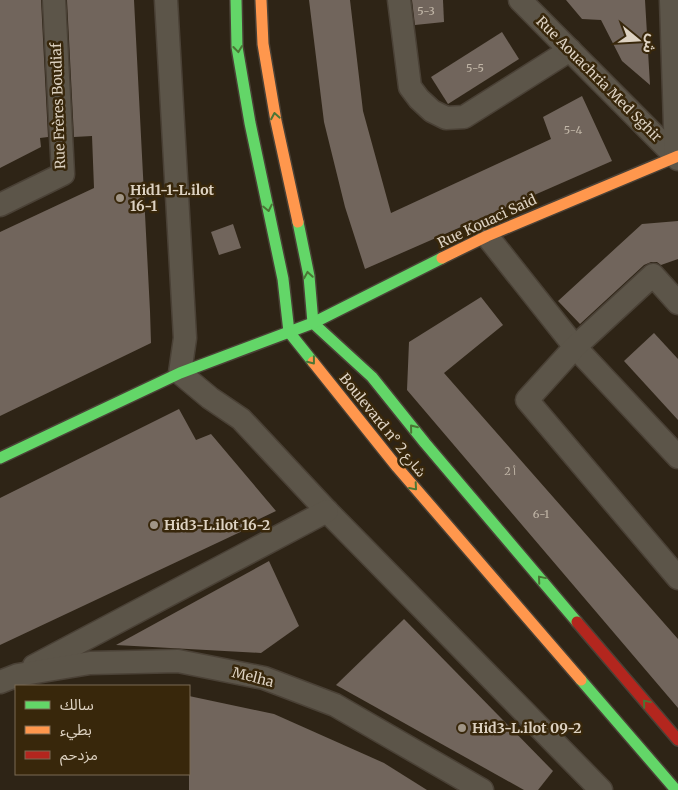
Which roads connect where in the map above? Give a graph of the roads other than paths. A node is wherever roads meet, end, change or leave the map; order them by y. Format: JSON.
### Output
{"nodes":[{"id":1,"x":54,"y":0,"type":"edge"},
{"id":2,"x":166,"y":0,"type":"edge"},
{"id":3,"x":236,"y":0,"type":"edge"},
{"id":4,"x":261,"y":0,"type":"edge"},
{"id":5,"x":399,"y":0,"type":"edge"},
{"id":6,"x":520,"y":0,"type":"edge"},
{"id":7,"x":671,"y":0,"type":"edge"},
{"id":8,"x":570,"y":50,"type":"junction"},
{"id":9,"x":677,"y":157,"type":"edge"},
{"id":10,"x":0,"y":205,"type":"edge"},
{"id":11,"x":487,"y":236,"type":"junction"},
{"id":12,"x":678,"y":303,"type":"edge"},
{"id":13,"x":313,"y":323,"type":"junction"},
{"id":14,"x":289,"y":332,"type":"junction"},
{"id":15,"x":575,"y":347,"type":"junction"},
{"id":16,"x":180,"y":373,"type":"junction"},
{"id":17,"x":678,"y":457,"type":"edge"},
{"id":18,"x":0,"y":458,"type":"edge"},
{"id":19,"x":327,"y":512,"type":"junction"},
{"id":20,"x":678,"y":578,"type":"edge"},
{"id":21,"x":9,"y":678,"type":"edge"},
{"id":22,"x":678,"y":740,"type":"edge"},
{"id":23,"x":482,"y":790,"type":"edge"},
{"id":24,"x":601,"y":790,"type":"edge"},
{"id":25,"x":676,"y":790,"type":"edge"}],
"edges":[{"from":1,"to":10,"type":"street","name":"Rue Frères Boudiaf"},
{"from":2,"to":16,"type":"street"},
{"from":3,"to":14,"type":"main road","one_way":true},
{"from":13,"to":4,"type":"main road","one_way":true},
{"from":5,"to":8,"type":"street"},
{"from":6,"to":8,"type":"street","name":"Rue Aouachria Med Sghir"},
{"from":7,"to":9,"type":"street"},
{"from":8,"to":9,"type":"street","name":"Rue Aouachria Med Sghir"},
{"from":9,"to":11,"type":"main road","name":"Rue Kouaci Said"},
{"from":11,"to":13,"type":"main road","name":"Rue Kouaci Said"},
{"from":11,"to":15,"type":"street"},
{"from":12,"to":15,"type":"street"},
{"from":13,"to":14,"type":"main road","name":"Rue Kouaci Said"},
{"from":22,"to":13,"type":"main road","name":"Boulevard n° شارع 2","one_way":true},
{"from":14,"to":16,"type":"main road","name":"Rue Kouaci Said"},
{"from":14,"to":25,"type":"main road","name":"Boulevard n° شارع 2","one_way":true},
{"from":15,"to":17,"type":"street"},
{"from":15,"to":20,"type":"street"},
{"from":16,"to":18,"type":"main road","name":"Rue Kouaci Said"},
{"from":16,"to":19,"type":"street"},
{"from":19,"to":21,"type":"street"},
{"from":19,"to":24,"type":"street"},
{"from":21,"to":23,"type":"street","name":"Melha"}]}
